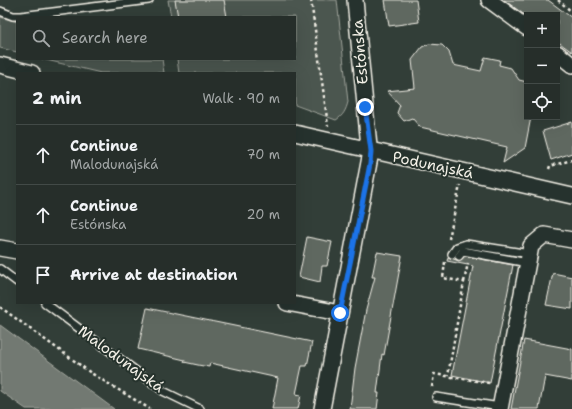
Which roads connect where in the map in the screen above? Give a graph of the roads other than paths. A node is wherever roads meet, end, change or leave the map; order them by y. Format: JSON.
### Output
{"nodes":[{"id":1,"x":149,"y":0,"type":"edge"},
{"id":2,"x":355,"y":0,"type":"edge"},
{"id":3,"x":490,"y":0,"type":"edge"},
{"id":4,"x":0,"y":11,"type":"edge"},
{"id":5,"x":524,"y":26,"type":"edge"},
{"id":6,"x":560,"y":55,"type":"edge"},
{"id":7,"x":0,"y":65,"type":"edge"},
{"id":8,"x":572,"y":65,"type":"edge"},
{"id":9,"x":28,"y":72,"type":"edge"},
{"id":10,"x":296,"y":133,"type":"edge"},
{"id":11,"x":371,"y":151,"type":"junction"},
{"id":12,"x":572,"y":196,"type":"edge"},
{"id":13,"x":572,"y":240,"type":"edge"},
{"id":14,"x":0,"y":248,"type":"edge"},
{"id":15,"x":16,"y":251,"type":"edge"},
{"id":16,"x":456,"y":255,"type":"dead end"},
{"id":17,"x":529,"y":258,"type":"junction"},
{"id":18,"x":0,"y":269,"type":"edge"},
{"id":19,"x":16,"y":281,"type":"edge"},
{"id":20,"x":46,"y":304,"type":"edge"},
{"id":21,"x":292,"y":304,"type":"edge"},
{"id":22,"x":340,"y":313,"type":"junction"},
{"id":23,"x":436,"y":397,"type":"dead end"},
{"id":24,"x":500,"y":408,"type":"edge"},
{"id":25,"x":200,"y":409,"type":"edge"},
{"id":26,"x":322,"y":409,"type":"edge"}],
"edges":[{"from":1,"to":4,"type":"lane"},
{"from":2,"to":11,"type":"street","name":"Estónska"},
{"from":3,"to":5,"type":"street"},
{"from":6,"to":8,"type":"street"},
{"from":7,"to":9,"type":"street"},
{"from":10,"to":11,"type":"street","name":"Podunajská"},
{"from":11,"to":12,"type":"street","name":"Podunajská"},
{"from":11,"to":22,"type":"street"},
{"from":13,"to":17,"type":"street"},
{"from":14,"to":15,"type":"street"},
{"from":16,"to":17,"type":"lane"},
{"from":17,"to":24,"type":"street"},
{"from":18,"to":19,"type":"lane"},
{"from":20,"to":25,"type":"lane","name":"Malodunajská"},
{"from":21,"to":22,"type":"street"},
{"from":22,"to":26,"type":"street"},
{"from":23,"to":24,"type":"lane"}]}
